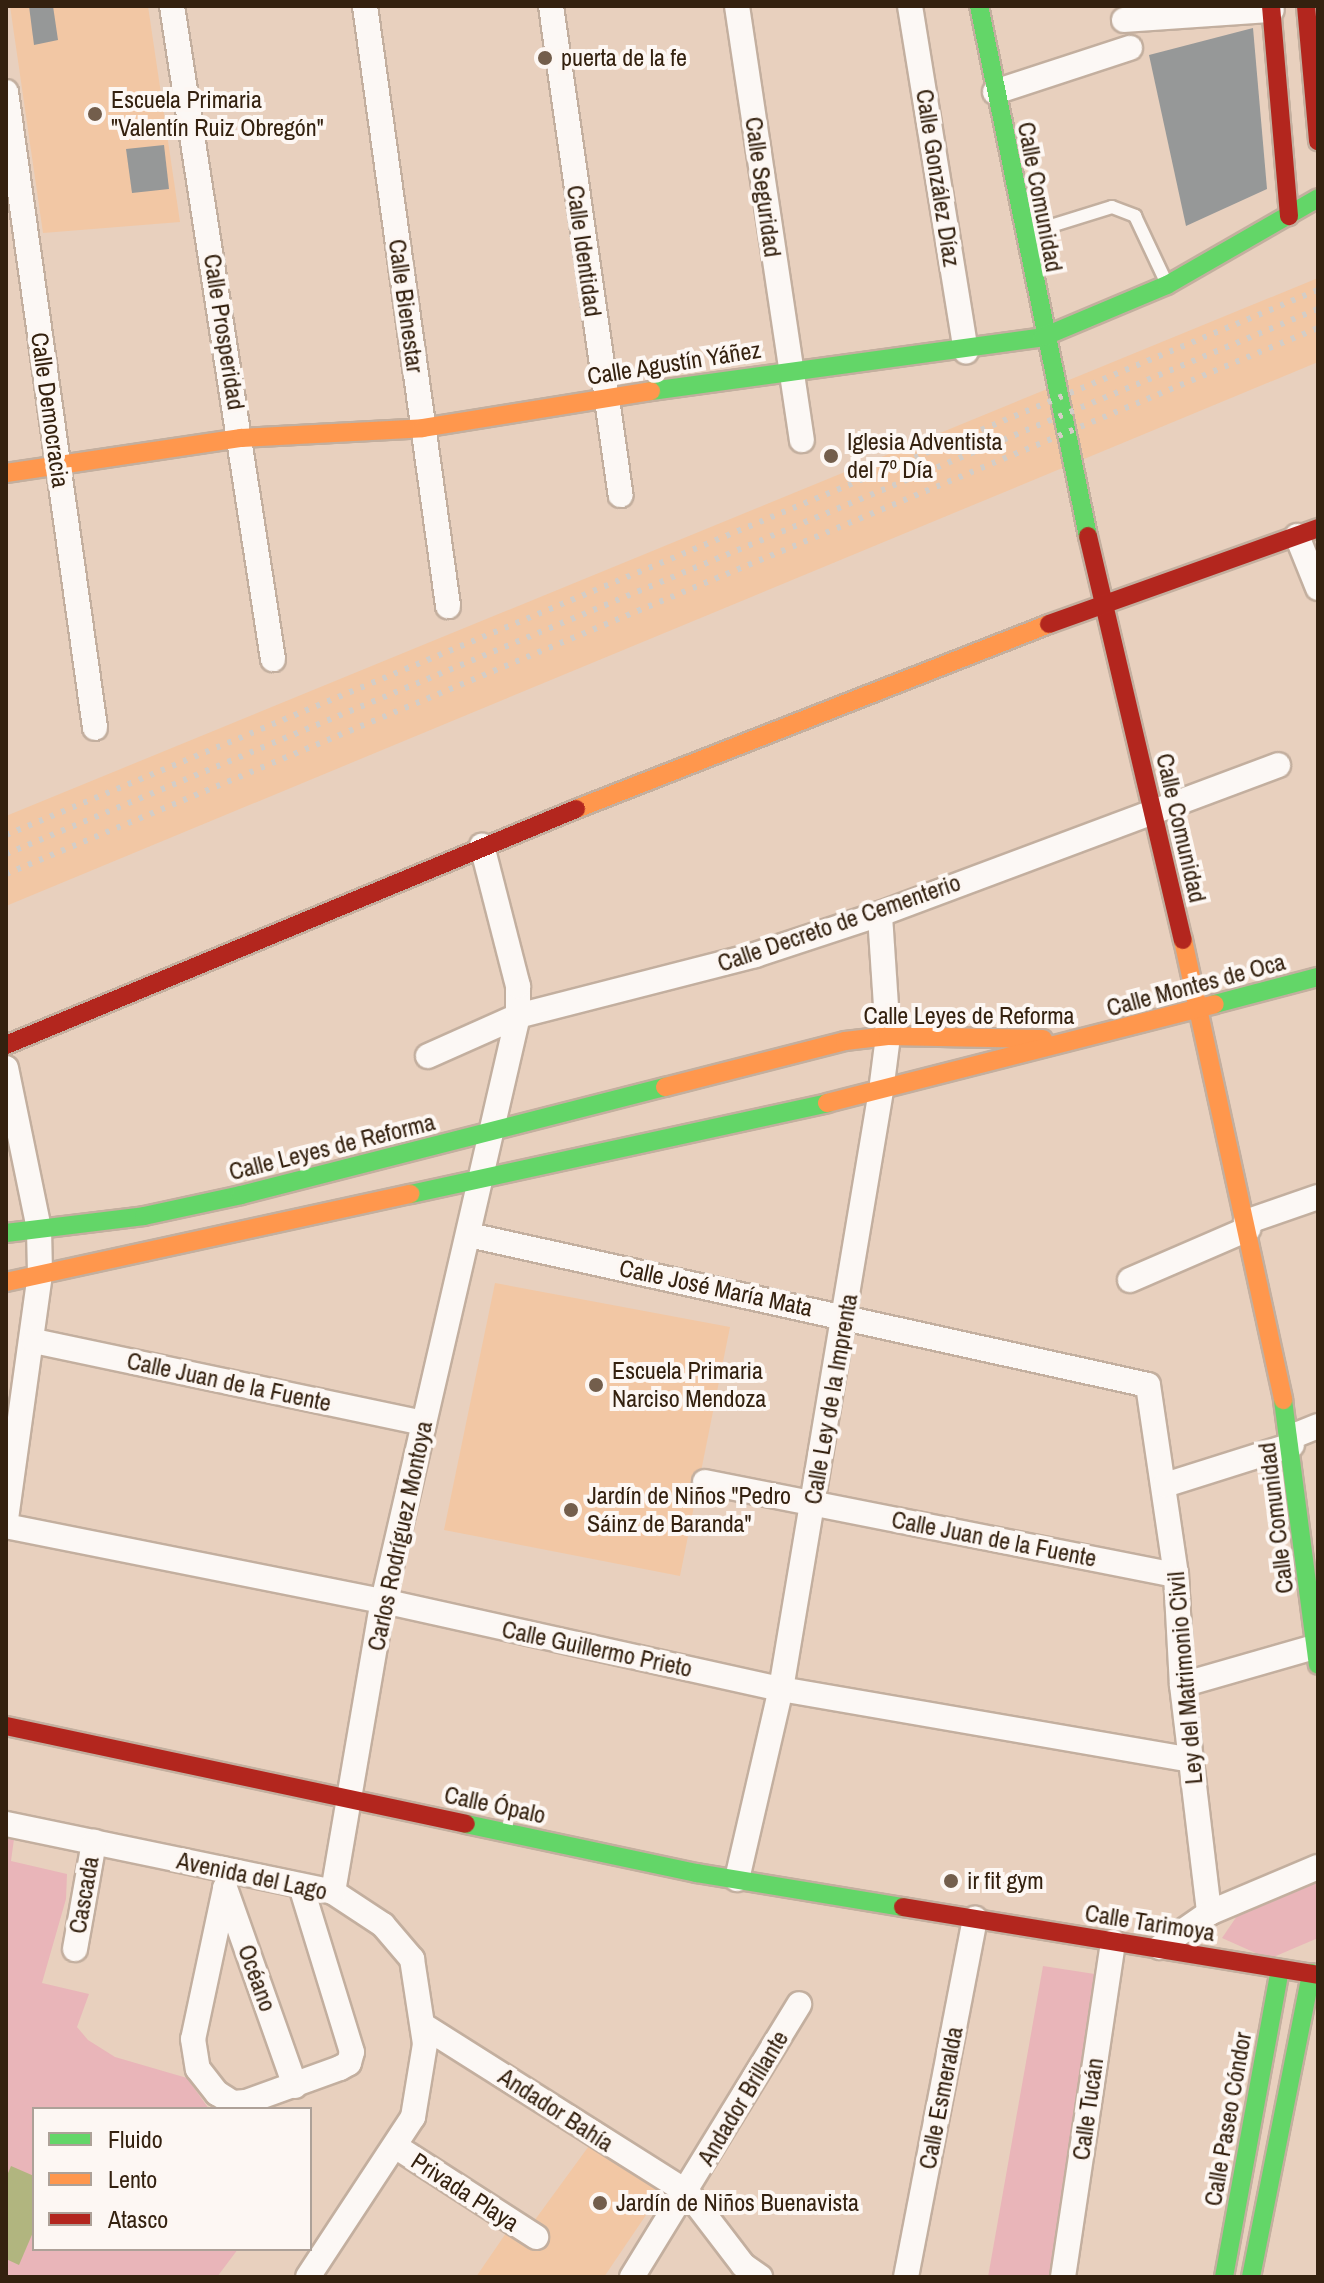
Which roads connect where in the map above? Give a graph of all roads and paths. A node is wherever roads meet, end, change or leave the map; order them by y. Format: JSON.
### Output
{"nodes":[{"id":1,"x":172,"y":6,"type":"edge"},
{"id":2,"x":365,"y":6,"type":"edge"},
{"id":3,"x":551,"y":6,"type":"edge"},
{"id":4,"x":737,"y":6,"type":"edge"},
{"id":5,"x":910,"y":6,"type":"edge"},
{"id":6,"x":979,"y":6,"type":"edge"},
{"id":7,"x":1309,"y":7,"type":"edge"},
{"id":8,"x":1271,"y":8,"type":"edge"},
{"id":9,"x":1124,"y":20,"type":"dead end"},
{"id":10,"x":1130,"y":48,"type":"dead end"},
{"id":11,"x":6,"y":92,"type":"edge"},
{"id":12,"x":995,"y":92,"type":"junction"},
{"id":13,"x":1318,"y":141,"type":"edge"},
{"id":14,"x":1318,"y":198,"type":"edge"},
{"id":15,"x":1289,"y":216,"type":"junction"},
{"id":16,"x":1023,"y":235,"type":"junction"},
{"id":17,"x":1167,"y":285,"type":"junction"},
{"id":18,"x":1043,"y":337,"type":"junction"},
{"id":19,"x":966,"y":351,"type":"junction"},
{"id":20,"x":788,"y":369,"type":"junction"},
{"id":21,"x":604,"y":399,"type":"junction"},
{"id":22,"x":423,"y":428,"type":"junction"},
{"id":23,"x":241,"y":438,"type":"junction"},
{"id":24,"x":802,"y":440,"type":"dead end"},
{"id":25,"x":58,"y":465,"type":"junction"},
{"id":26,"x":6,"y":473,"type":"edge"},
{"id":27,"x":621,"y":495,"type":"dead end"},
{"id":28,"x":1307,"y":532,"type":"edge"},
{"id":29,"x":1318,"y":588,"type":"edge"},
{"id":30,"x":1104,"y":603,"type":"junction"},
{"id":31,"x":448,"y":606,"type":"dead end"},
{"id":32,"x":273,"y":659,"type":"dead end"},
{"id":33,"x":95,"y":728,"type":"dead end"},
{"id":34,"x":1278,"y":765,"type":"dead end"},
{"id":35,"x":1152,"y":808,"type":"junction"},
{"id":36,"x":482,"y":846,"type":"junction"},
{"id":37,"x":880,"y":914,"type":"junction"},
{"id":38,"x":1318,"y":977,"type":"edge"},
{"id":39,"x":1199,"y":1010,"type":"junction"},
{"id":40,"x":518,"y":1016,"type":"junction"},
{"id":41,"x":888,"y":1036,"type":"junction"},
{"id":42,"x":1087,"y":1039,"type":"junction"},
{"id":43,"x":6,"y":1045,"type":"edge"},
{"id":44,"x":428,"y":1056,"type":"dead end"},
{"id":45,"x":6,"y":1068,"type":"edge"},
{"id":46,"x":881,"y":1091,"type":"junction"},
{"id":47,"x":491,"y":1132,"type":"junction"},
{"id":48,"x":479,"y":1182,"type":"junction"},
{"id":49,"x":1318,"y":1197,"type":"edge"},
{"id":50,"x":1247,"y":1225,"type":"junction"},
{"id":51,"x":39,"y":1229,"type":"junction"},
{"id":52,"x":6,"y":1233,"type":"edge"},
{"id":53,"x":469,"y":1235,"type":"junction"},
{"id":54,"x":40,"y":1274,"type":"junction"},
{"id":55,"x":1130,"y":1280,"type":"dead end"},
{"id":56,"x":6,"y":1282,"type":"edge"},
{"id":57,"x":847,"y":1316,"type":"junction"},
{"id":58,"x":34,"y":1341,"type":"junction"},
{"id":59,"x":1148,"y":1385,"type":"joint"},
{"id":60,"x":423,"y":1423,"type":"junction"},
{"id":61,"x":1318,"y":1426,"type":"edge"},
{"id":62,"x":1292,"y":1441,"type":"junction"},
{"id":63,"x":705,"y":1482,"type":"dead end"},
{"id":64,"x":1165,"y":1485,"type":"junction"},
{"id":65,"x":812,"y":1504,"type":"junction"},
{"id":66,"x":6,"y":1523,"type":"edge"},
{"id":67,"x":1176,"y":1575,"type":"junction"},
{"id":68,"x":383,"y":1601,"type":"junction"},
{"id":69,"x":1317,"y":1653,"type":"edge"},
{"id":70,"x":1182,"y":1685,"type":"junction"},
{"id":71,"x":781,"y":1689,"type":"junction"},
{"id":72,"x":6,"y":1726,"type":"edge"},
{"id":73,"x":1191,"y":1760,"type":"junction"},
{"id":74,"x":351,"y":1799,"type":"junction"},
{"id":75,"x":6,"y":1824,"type":"edge"},
{"id":76,"x":94,"y":1842,"type":"junction"},
{"id":77,"x":1318,"y":1867,"type":"edge"},
{"id":78,"x":227,"y":1879,"type":"junction"},
{"id":79,"x":737,"y":1879,"type":"junction"},
{"id":80,"x":301,"y":1886,"type":"junction"},
{"id":81,"x":333,"y":1892,"type":"junction"},
{"id":82,"x":1209,"y":1913,"type":"junction"},
{"id":83,"x":975,"y":1919,"type":"junction"},
{"id":84,"x":1113,"y":1942,"type":"junction"},
{"id":85,"x":1160,"y":1947,"type":"junction"},
{"id":86,"x":75,"y":1949,"type":"dead end"},
{"id":87,"x":1280,"y":1969,"type":"junction"},
{"id":88,"x":1315,"y":1974,"type":"edge"},
{"id":89,"x":799,"y":2004,"type":"dead end"},
{"id":90,"x":424,"y":2026,"type":"junction"},
{"id":91,"x":295,"y":2086,"type":"junction"},
{"id":92,"x":395,"y":2146,"type":"junction"},
{"id":93,"x":688,"y":2193,"type":"junction"},
{"id":94,"x":536,"y":2237,"type":"dead end"},
{"id":95,"x":315,"y":2274,"type":"edge"},
{"id":96,"x":1068,"y":2276,"type":"edge"},
{"id":97,"x":632,"y":2277,"type":"edge"},
{"id":98,"x":760,"y":2277,"type":"edge"},
{"id":99,"x":906,"y":2277,"type":"edge"},
{"id":100,"x":1224,"y":2277,"type":"edge"},
{"id":101,"x":1251,"y":2277,"type":"edge"}],
"edges":[{"from":1,"to":23,"type":"street","name":"Calle Prosperidad"},
{"from":2,"to":22,"type":"street","name":"Calle Bienestar"},
{"from":3,"to":21,"type":"street","name":"Calle Identidad"},
{"from":4,"to":20,"type":"street","name":"Calle Seguridad"},
{"from":5,"to":19,"type":"street","name":"Calle González Díaz"},
{"from":6,"to":12,"type":"street","name":"Calle Comunidad"},
{"from":7,"to":13,"type":"street"},
{"from":8,"to":9,"type":"street"},
{"from":8,"to":15,"type":"street"},
{"from":10,"to":12,"type":"street"},
{"from":11,"to":25,"type":"street","name":"Calle Democracia"},
{"from":12,"to":16,"type":"street","name":"Calle Comunidad"},
{"from":14,"to":15,"type":"street","name":"Calle Agustín Yáñez"},
{"from":15,"to":17,"type":"street","name":"Calle Agustín Yáñez"},
{"from":16,"to":17,"type":"lane"},
{"from":16,"to":18,"type":"street","name":"Calle Comunidad"},
{"from":17,"to":18,"type":"street","name":"Calle Agustín Yáñez"},
{"from":18,"to":19,"type":"street","name":"Calle Agustín Yáñez"},
{"from":18,"to":30,"type":"street","name":"Calle Comunidad"},
{"from":19,"to":20,"type":"street","name":"Calle Agustín Yáñez"},
{"from":20,"to":21,"type":"street","name":"Calle Agustín Yáñez"},
{"from":20,"to":24,"type":"street","name":"Calle Seguridad"},
{"from":21,"to":22,"type":"street","name":"Calle Agustín Yáñez"},
{"from":21,"to":27,"type":"street","name":"Calle Identidad"},
{"from":22,"to":23,"type":"street","name":"Calle Agustín Yáñez"},
{"from":22,"to":31,"type":"street","name":"Calle Bienestar"},
{"from":23,"to":25,"type":"street","name":"Calle Agustín Yáñez"},
{"from":23,"to":32,"type":"street","name":"Calle Prosperidad"},
{"from":25,"to":26,"type":"street","name":"Calle Agustín Yáñez"},
{"from":25,"to":33,"type":"street","name":"Calle Democracia"},
{"from":28,"to":29,"type":"street"},
{"from":28,"to":30,"type":"street"},
{"from":30,"to":35,"type":"street","name":"Calle Comunidad"},
{"from":30,"to":36,"type":"street"},
{"from":34,"to":35,"type":"street","name":"Calle Decreto de Cementerio"},
{"from":35,"to":37,"type":"street","name":"Calle Decreto de Cementerio"},
{"from":35,"to":39,"type":"street","name":"Calle Comunidad"},
{"from":36,"to":40,"type":"street","name":"Carlos Rodríguez Montoya"},
{"from":36,"to":43,"type":"street"},
{"from":37,"to":40,"type":"street","name":"Calle Decreto de Cementerio"},
{"from":37,"to":41,"type":"street","name":"Calle Ley de la Imprenta"},
{"from":38,"to":39,"type":"street","name":"Calle Montes de Oca"},
{"from":39,"to":42,"type":"street","name":"Calle Montes de Oca"},
{"from":39,"to":50,"type":"street","name":"Calle Comunidad"},
{"from":40,"to":44,"type":"street","name":"Calle Decreto de Cementerio"},
{"from":40,"to":47,"type":"street","name":"Carlos Rodríguez Montoya"},
{"from":41,"to":42,"type":"street","name":"Calle Leyes de Reforma"},
{"from":41,"to":46,"type":"street","name":"Calle Ley de la Imprenta"},
{"from":41,"to":47,"type":"street","name":"Calle Leyes de Reforma"},
{"from":42,"to":46,"type":"street","name":"Calle Leyes de Reforma"},
{"from":45,"to":51,"type":"street"},
{"from":46,"to":48,"type":"street","name":"Calle Leyes de Reforma"},
{"from":46,"to":57,"type":"street","name":"Calle Ley de la Imprenta"},
{"from":47,"to":48,"type":"street","name":"Carlos Rodríguez Montoya"},
{"from":47,"to":51,"type":"street","name":"Calle Leyes de Reforma"},
{"from":48,"to":53,"type":"street","name":"Carlos Rodríguez Montoya"},
{"from":48,"to":54,"type":"street","name":"Calle Leyes de Reforma"},
{"from":49,"to":50,"type":"street"},
{"from":50,"to":55,"type":"street"},
{"from":50,"to":62,"type":"street","name":"Calle Comunidad"},
{"from":51,"to":52,"type":"street","name":"Calle Leyes de Reforma"},
{"from":51,"to":54,"type":"street"},
{"from":53,"to":57,"type":"street","name":"Calle José María Mata"},
{"from":53,"to":60,"type":"street","name":"Carlos Rodríguez Montoya"},
{"from":54,"to":56,"type":"street","name":"Calle Leyes de Reforma"},
{"from":54,"to":58,"type":"street"},
{"from":57,"to":59,"type":"street","name":"Calle José María Mata"},
{"from":57,"to":65,"type":"street","name":"Calle Ley de la Imprenta"},
{"from":58,"to":60,"type":"street","name":"Calle Juan de la Fuente"},
{"from":58,"to":66,"type":"street"},
{"from":59,"to":64,"type":"street","name":"Ley del Matrimonio Civil"},
{"from":60,"to":68,"type":"street","name":"Carlos Rodríguez Montoya"},
{"from":61,"to":62,"type":"street"},
{"from":62,"to":64,"type":"street"},
{"from":62,"to":69,"type":"street","name":"Calle Comunidad"},
{"from":63,"to":65,"type":"street","name":"Calle Juan de la Fuente"},
{"from":64,"to":67,"type":"street","name":"Ley del Matrimonio Civil"},
{"from":65,"to":67,"type":"street","name":"Calle Juan de la Fuente"},
{"from":65,"to":71,"type":"street","name":"Calle Ley de la Imprenta"},
{"from":66,"to":68,"type":"street","name":"Calle Guillermo Prieto"},
{"from":67,"to":70,"type":"street","name":"Ley del Matrimonio Civil"},
{"from":68,"to":71,"type":"street","name":"Calle Guillermo Prieto"},
{"from":68,"to":74,"type":"street","name":"Carlos Rodríguez Montoya"},
{"from":69,"to":70,"type":"street"},
{"from":70,"to":73,"type":"street","name":"Ley del Matrimonio Civil"},
{"from":71,"to":73,"type":"street","name":"Calle Guillermo Prieto"},
{"from":71,"to":79,"type":"street","name":"Calle Ley de la Imprenta"},
{"from":72,"to":74,"type":"street","name":"Calle Ópalo"},
{"from":73,"to":82,"type":"street","name":"Ley del Matrimonio Civil"},
{"from":74,"to":79,"type":"street","name":"Calle Ópalo"},
{"from":74,"to":81,"type":"street","name":"Carlos Rodríguez Montoya"},
{"from":75,"to":76,"type":"street","name":"Avenida del Lago"},
{"from":76,"to":78,"type":"street","name":"Avenida del Lago"},
{"from":76,"to":86,"type":"street","name":"Cascada"},
{"from":77,"to":82,"type":"street"},
{"from":78,"to":80,"type":"street","name":"Avenida del Lago"},
{"from":78,"to":91,"type":"street","name":"Océano"},
{"from":78,"to":91,"type":"street"},
{"from":79,"to":83,"type":"street","name":"Calle Ópalo"},
{"from":80,"to":81,"type":"street","name":"Avenida del Lago"},
{"from":80,"to":91,"type":"street"},
{"from":81,"to":90,"type":"street","name":"Avenida del Lago"},
{"from":82,"to":85,"type":"street"},
{"from":83,"to":84,"type":"street","name":"Calle Tarimoya"},
{"from":83,"to":99,"type":"street","name":"Calle Esmeralda"},
{"from":84,"to":85,"type":"street","name":"Calle Tarimoya"},
{"from":84,"to":96,"type":"street","name":"Calle Tucán"},
{"from":85,"to":87,"type":"street","name":"Calle Tarimoya"},
{"from":87,"to":88,"type":"street","name":"Calle Tarimoya"},
{"from":87,"to":100,"type":"street","name":"Calle Paseo Cóndor"},
{"from":88,"to":101,"type":"street"},
{"from":89,"to":93,"type":"street","name":"Andador Brillante"},
{"from":90,"to":92,"type":"street","name":"Avenida del Lago"},
{"from":90,"to":93,"type":"street","name":"Andador Bahía"},
{"from":92,"to":94,"type":"street","name":"Privada Playa"},
{"from":92,"to":95,"type":"street","name":"Avenida del Lago"},
{"from":93,"to":97,"type":"street","name":"Andador Brillante"},
{"from":93,"to":98,"type":"street"}]}
